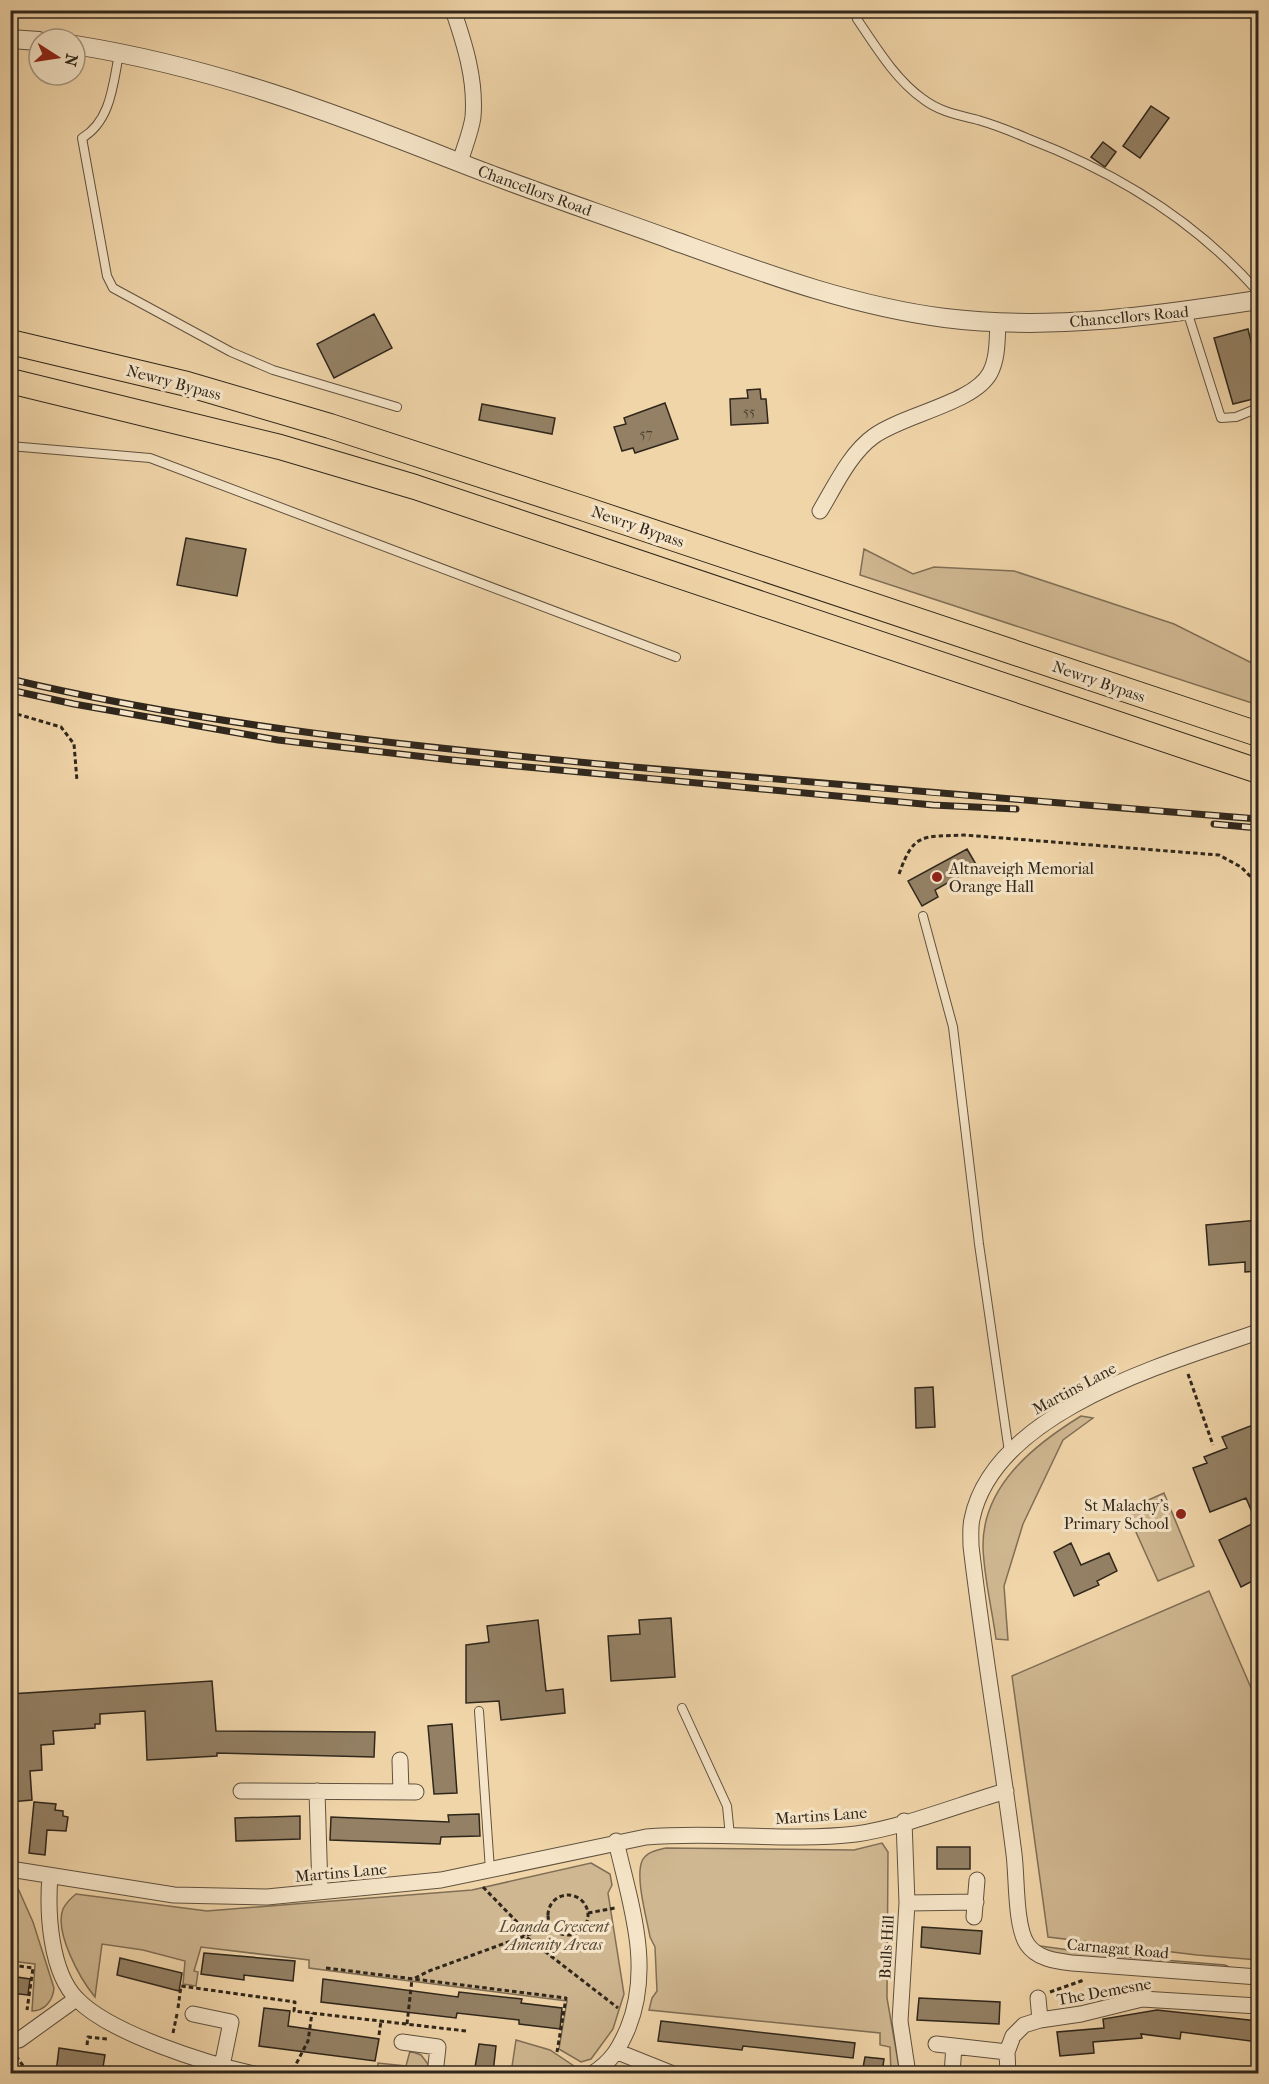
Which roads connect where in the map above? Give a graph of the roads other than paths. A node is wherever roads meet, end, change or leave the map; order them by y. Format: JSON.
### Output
{"nodes":[{"id":1,"x":453,"y":10,"type":"edge"},
{"id":2,"x":856,"y":10,"type":"edge"},
{"id":3,"x":10,"y":39,"type":"edge"},
{"id":4,"x":27,"y":40,"type":"edge"},
{"id":5,"x":87,"y":47,"type":"edge"},
{"id":6,"x":120,"y":52,"type":"junction"},
{"id":7,"x":460,"y":162,"type":"junction"},
{"id":8,"x":1258,"y":292,"type":"edge"},
{"id":9,"x":1258,"y":300,"type":"edge"},
{"id":10,"x":1188,"y":311,"type":"junction"},
{"id":11,"x":998,"y":322,"type":"junction"},
{"id":12,"x":10,"y":342,"type":"edge"},
{"id":13,"x":10,"y":381,"type":"edge"},
{"id":14,"x":397,"y":407,"type":"dead end"},
{"id":15,"x":1258,"y":408,"type":"edge"},
{"id":16,"x":10,"y":446,"type":"edge"},
{"id":17,"x":820,"y":511,"type":"dead end"},
{"id":18,"x":676,"y":657,"type":"dead end"},
{"id":19,"x":1258,"y":734,"type":"edge"},
{"id":20,"x":1258,"y":771,"type":"edge"},
{"id":21,"x":923,"y":916,"type":"dead end"},
{"id":22,"x":1258,"y":1332,"type":"edge"},
{"id":23,"x":1009,"y":1452,"type":"junction"},
{"id":24,"x":682,"y":1708,"type":"dead end"},
{"id":25,"x":479,"y":1711,"type":"dead end"},
{"id":26,"x":399,"y":1760,"type":"dead end"},
{"id":27,"x":241,"y":1791,"type":"dead end"},
{"id":28,"x":317,"y":1791,"type":"junction"},
{"id":29,"x":1006,"y":1791,"type":"junction"},
{"id":30,"x":904,"y":1821,"type":"junction"},
{"id":31,"x":730,"y":1836,"type":"junction"},
{"id":32,"x":616,"y":1841,"type":"junction"},
{"id":33,"x":10,"y":1869,"type":"edge"},
{"id":34,"x":490,"y":1872,"type":"junction"},
{"id":35,"x":50,"y":1876,"type":"junction"},
{"id":36,"x":977,"y":1880,"type":"dead end"},
{"id":37,"x":320,"y":1892,"type":"junction"},
{"id":38,"x":907,"y":1903,"type":"junction"},
{"id":39,"x":1258,"y":1977,"type":"edge"},
{"id":40,"x":1038,"y":1998,"type":"road end"},
{"id":41,"x":76,"y":1999,"type":"junction"},
{"id":42,"x":1258,"y":2006,"type":"edge"},
{"id":43,"x":193,"y":2014,"type":"dead end"},
{"id":44,"x":1040,"y":2020,"type":"junction"},
{"id":45,"x":10,"y":2040,"type":"edge"},
{"id":46,"x":402,"y":2042,"type":"dead end"},
{"id":47,"x":936,"y":2044,"type":"dead end"},
{"id":48,"x":954,"y":2046,"type":"junction"},
{"id":49,"x":618,"y":2052,"type":"junction"},
{"id":50,"x":1007,"y":2052,"type":"junction"},
{"id":51,"x":222,"y":2066,"type":"junction"},
{"id":52,"x":254,"y":2073,"type":"edge"},
{"id":53,"x":435,"y":2073,"type":"edge"},
{"id":54,"x":592,"y":2073,"type":"edge"},
{"id":55,"x":673,"y":2073,"type":"edge"},
{"id":56,"x":908,"y":2073,"type":"edge"},
{"id":57,"x":952,"y":2073,"type":"edge"},
{"id":58,"x":1008,"y":2073,"type":"edge"}],
"edges":[{"from":1,"to":7,"type":"street"},
{"from":2,"to":8,"type":"lane"},
{"from":3,"to":4,"type":"street"},
{"from":5,"to":6,"type":"street","name":"Chancellors Road"},
{"from":6,"to":7,"type":"street","name":"Chancellors Road"},
{"from":6,"to":14,"type":"lane"},
{"from":7,"to":11,"type":"street","name":"Chancellors Road"},
{"from":9,"to":10,"type":"street","name":"Chancellors Road"},
{"from":10,"to":11,"type":"street","name":"Chancellors Road"},
{"from":10,"to":15,"type":"lane"},
{"from":11,"to":17,"type":"street"},
{"from":12,"to":19,"type":"highway","name":"Newry Bypass"},
{"from":13,"to":20,"type":"highway","name":"Newry Bypass"},
{"from":16,"to":18,"type":"lane"},
{"from":21,"to":23,"type":"lane"},
{"from":22,"to":23,"type":"street","name":"Martins Lane"},
{"from":23,"to":29,"type":"street","name":"Martins Lane"},
{"from":24,"to":31,"type":"lane"},
{"from":25,"to":34,"type":"lane"},
{"from":26,"to":28,"type":"street"},
{"from":27,"to":28,"type":"street"},
{"from":28,"to":37,"type":"street"},
{"from":29,"to":30,"type":"street","name":"Martins Lane"},
{"from":29,"to":39,"type":"street","name":"Carnagat Road"},
{"from":30,"to":31,"type":"street","name":"Martins Lane"},
{"from":30,"to":38,"type":"street","name":"Bulls Hill"},
{"from":31,"to":32,"type":"street","name":"Martins Lane"},
{"from":32,"to":34,"type":"street","name":"Martins Lane"},
{"from":32,"to":49,"type":"street"},
{"from":33,"to":35,"type":"street","name":"Martins Lane"},
{"from":34,"to":37,"type":"street","name":"Martins Lane"},
{"from":35,"to":37,"type":"street","name":"Martins Lane"},
{"from":35,"to":41,"type":"street"},
{"from":36,"to":38,"type":"street"},
{"from":38,"to":56,"type":"street","name":"Bulls Hill"},
{"from":40,"to":44,"type":"street"},
{"from":41,"to":45,"type":"street"},
{"from":41,"to":51,"type":"street"},
{"from":42,"to":44,"type":"street","name":"The Demesne"},
{"from":43,"to":51,"type":"street"},
{"from":44,"to":50,"type":"street","name":"The Demesne"},
{"from":46,"to":53,"type":"street"},
{"from":47,"to":48,"type":"street"},
{"from":48,"to":50,"type":"street"},
{"from":48,"to":57,"type":"street"},
{"from":49,"to":54,"type":"street"},
{"from":49,"to":55,"type":"street"},
{"from":50,"to":58,"type":"street"},
{"from":51,"to":52,"type":"street"}]}
